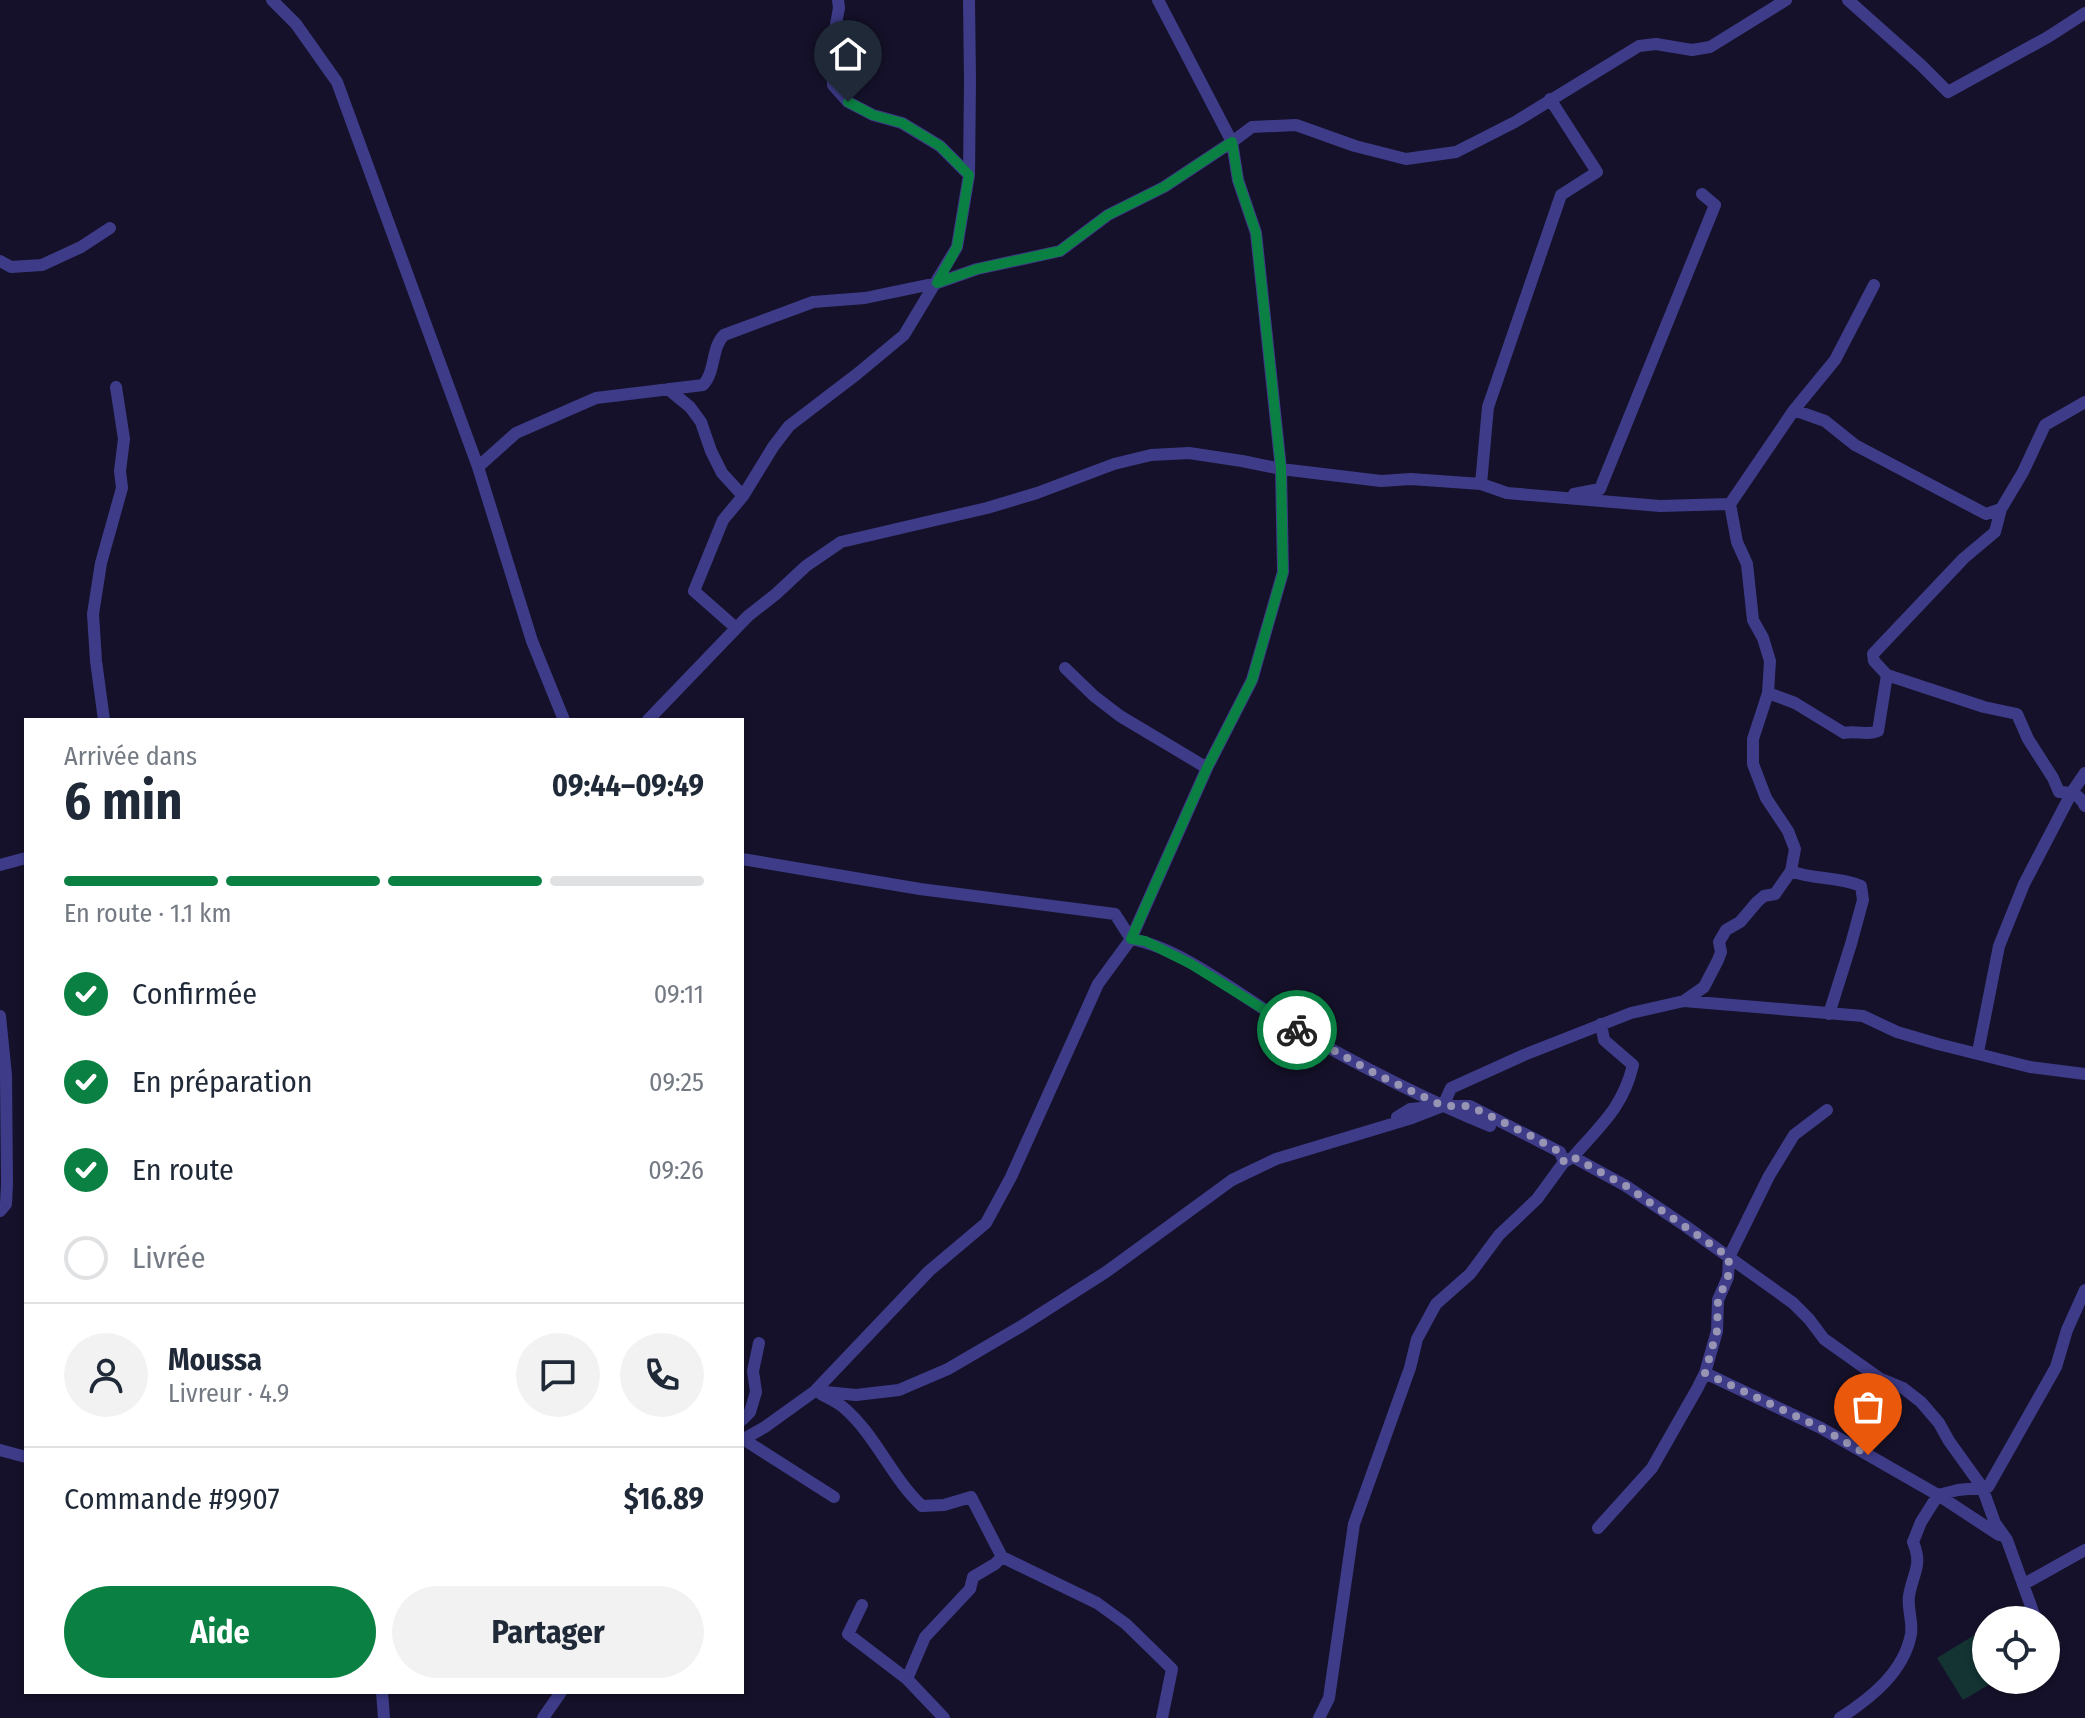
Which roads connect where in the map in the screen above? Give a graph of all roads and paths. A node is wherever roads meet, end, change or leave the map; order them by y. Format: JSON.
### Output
{"nodes":[{"id":1,"x":272,"y":0,"type":"edge"},
{"id":2,"x":838,"y":0,"type":"edge"},
{"id":3,"x":969,"y":0,"type":"edge"},
{"id":4,"x":1158,"y":0,"type":"edge"},
{"id":5,"x":1786,"y":0,"type":"edge"},
{"id":6,"x":1848,"y":0,"type":"edge"},
{"id":7,"x":2085,"y":13,"type":"edge"},
{"id":8,"x":1550,"y":99,"type":"junction"},
{"id":9,"x":1232,"y":142,"type":"junction"},
{"id":10,"x":969,"y":175,"type":"junction"},
{"id":11,"x":1702,"y":194,"type":"dead end"},
{"id":12,"x":110,"y":228,"type":"dead end"},
{"id":13,"x":0,"y":261,"type":"edge"},
{"id":14,"x":937,"y":283,"type":"junction"},
{"id":15,"x":1874,"y":285,"type":"dead end"},
{"id":16,"x":116,"y":387,"type":"dead end"},
{"id":17,"x":668,"y":389,"type":"junction"},
{"id":18,"x":2085,"y":402,"type":"edge"},
{"id":19,"x":1794,"y":410,"type":"junction"},
{"id":20,"x":478,"y":467,"type":"junction"},
{"id":21,"x":1281,"y":469,"type":"junction"},
{"id":22,"x":1481,"y":484,"type":"junction"},
{"id":23,"x":743,"y":496,"type":"junction"},
{"id":24,"x":1559,"y":496,"type":"junction"},
{"id":25,"x":1730,"y":504,"type":"junction"},
{"id":26,"x":2001,"y":509,"type":"junction"},
{"id":27,"x":736,"y":628,"type":"junction"},
{"id":28,"x":1065,"y":668,"type":"dead end"},
{"id":29,"x":1887,"y":675,"type":"junction"},
{"id":30,"x":1768,"y":693,"type":"junction"},
{"id":31,"x":104,"y":718,"type":"edge"},
{"id":32,"x":563,"y":718,"type":"edge"},
{"id":33,"x":650,"y":718,"type":"edge"},
{"id":34,"x":1207,"y":768,"type":"junction"},
{"id":35,"x":2085,"y":773,"type":"edge"},
{"id":36,"x":2072,"y":792,"type":"junction"},
{"id":37,"x":2085,"y":806,"type":"edge"},
{"id":38,"x":24,"y":859,"type":"edge"},
{"id":39,"x":744,"y":859,"type":"edge"},
{"id":40,"x":0,"y":865,"type":"edge"},
{"id":41,"x":1791,"y":871,"type":"junction"},
{"id":42,"x":1131,"y":939,"type":"junction"},
{"id":43,"x":1684,"y":1001,"type":"junction"},
{"id":44,"x":1829,"y":1014,"type":"junction"},
{"id":45,"x":0,"y":1016,"type":"edge"},
{"id":46,"x":1601,"y":1024,"type":"junction"},
{"id":47,"x":1978,"y":1052,"type":"junction"},
{"id":48,"x":2085,"y":1074,"type":"edge"},
{"id":49,"x":1443,"y":1106,"type":"junction"},
{"id":50,"x":1827,"y":1110,"type":"dead end"},
{"id":51,"x":1490,"y":1126,"type":"dead end"},
{"id":52,"x":1569,"y":1159,"type":"junction"},
{"id":53,"x":0,"y":1211,"type":"edge"},
{"id":54,"x":1729,"y":1257,"type":"junction"},
{"id":55,"x":2085,"y":1290,"type":"edge"},
{"id":56,"x":759,"y":1343,"type":"dead end"},
{"id":57,"x":1705,"y":1373,"type":"junction"},
{"id":58,"x":815,"y":1391,"type":"junction"},
{"id":59,"x":744,"y":1418,"type":"edge"},
{"id":60,"x":744,"y":1439,"type":"edge"},
{"id":61,"x":744,"y":1441,"type":"edge"},
{"id":62,"x":1,"y":1449,"type":"edge"},
{"id":63,"x":24,"y":1456,"type":"edge"},
{"id":64,"x":1982,"y":1487,"type":"junction"},
{"id":65,"x":1938,"y":1495,"type":"junction"},
{"id":66,"x":834,"y":1497,"type":"dead end"},
{"id":67,"x":1598,"y":1528,"type":"dead end"},
{"id":68,"x":2007,"y":1540,"type":"junction"},
{"id":69,"x":2085,"y":1550,"type":"edge"},
{"id":70,"x":1002,"y":1557,"type":"junction"},
{"id":71,"x":2024,"y":1584,"type":"junction"},
{"id":72,"x":862,"y":1605,"type":"dead end"},
{"id":73,"x":2031,"y":1606,"type":"edge"},
{"id":74,"x":907,"y":1679,"type":"junction"},
{"id":75,"x":382,"y":1694,"type":"edge"},
{"id":76,"x":560,"y":1694,"type":"edge"},
{"id":77,"x":384,"y":1718,"type":"edge"},
{"id":78,"x":543,"y":1718,"type":"edge"},
{"id":79,"x":944,"y":1718,"type":"edge"},
{"id":80,"x":1162,"y":1718,"type":"edge"},
{"id":81,"x":1319,"y":1718,"type":"edge"},
{"id":82,"x":1840,"y":1718,"type":"edge"}],
"edges":[{"from":1,"to":20,"type":"street"},
{"from":2,"to":10,"type":"street"},
{"from":3,"to":10,"type":"street"},
{"from":4,"to":9,"type":"street"},
{"from":5,"to":8,"type":"street"},
{"from":6,"to":7,"type":"street"},
{"from":8,"to":9,"type":"street"},
{"from":8,"to":22,"type":"street"},
{"from":9,"to":14,"type":"street"},
{"from":9,"to":21,"type":"street"},
{"from":10,"to":14,"type":"street"},
{"from":11,"to":24,"type":"street"},
{"from":12,"to":13,"type":"street"},
{"from":14,"to":17,"type":"street"},
{"from":14,"to":23,"type":"street"},
{"from":15,"to":19,"type":"street"},
{"from":16,"to":31,"type":"street"},
{"from":17,"to":20,"type":"street"},
{"from":17,"to":23,"type":"street"},
{"from":18,"to":26,"type":"street"},
{"from":19,"to":25,"type":"street"},
{"from":19,"to":26,"type":"street"},
{"from":20,"to":32,"type":"street"},
{"from":21,"to":22,"type":"street"},
{"from":21,"to":27,"type":"street"},
{"from":21,"to":34,"type":"street"},
{"from":22,"to":24,"type":"street"},
{"from":23,"to":27,"type":"street"},
{"from":24,"to":25,"type":"street"},
{"from":25,"to":30,"type":"street"},
{"from":26,"to":29,"type":"street"},
{"from":27,"to":33,"type":"street"},
{"from":28,"to":34,"type":"street"},
{"from":29,"to":30,"type":"street"},
{"from":29,"to":36,"type":"street"},
{"from":30,"to":41,"type":"street"},
{"from":34,"to":42,"type":"street"},
{"from":35,"to":36,"type":"street"},
{"from":36,"to":37,"type":"street"},
{"from":36,"to":47,"type":"street"},
{"from":38,"to":40,"type":"street"},
{"from":39,"to":42,"type":"street"},
{"from":41,"to":43,"type":"street"},
{"from":41,"to":44,"type":"street"},
{"from":42,"to":49,"type":"street"},
{"from":42,"to":58,"type":"street"},
{"from":43,"to":44,"type":"street"},
{"from":43,"to":46,"type":"street"},
{"from":44,"to":47,"type":"street"},
{"from":45,"to":53,"type":"street"},
{"from":46,"to":49,"type":"street"},
{"from":46,"to":52,"type":"street"},
{"from":47,"to":48,"type":"street"},
{"from":49,"to":51,"type":"street"},
{"from":49,"to":52,"type":"street"},
{"from":49,"to":58,"type":"street"},
{"from":50,"to":54,"type":"street"},
{"from":52,"to":54,"type":"street"},
{"from":52,"to":81,"type":"street"},
{"from":54,"to":57,"type":"street"},
{"from":54,"to":64,"type":"street"},
{"from":55,"to":64,"type":"street"},
{"from":56,"to":59,"type":"street"},
{"from":57,"to":65,"type":"street"},
{"from":57,"to":67,"type":"street"},
{"from":58,"to":60,"type":"street"},
{"from":58,"to":70,"type":"street"},
{"from":61,"to":66,"type":"street"},
{"from":62,"to":63,"type":"street"},
{"from":64,"to":65,"type":"street"},
{"from":64,"to":68,"type":"street"},
{"from":65,"to":68,"type":"street"},
{"from":65,"to":82,"type":"street"},
{"from":68,"to":71,"type":"street"},
{"from":69,"to":71,"type":"street"},
{"from":70,"to":74,"type":"street"},
{"from":70,"to":80,"type":"street"},
{"from":71,"to":73,"type":"street"},
{"from":72,"to":74,"type":"street"},
{"from":74,"to":79,"type":"street"},
{"from":75,"to":77,"type":"street"},
{"from":76,"to":78,"type":"street"}]}
